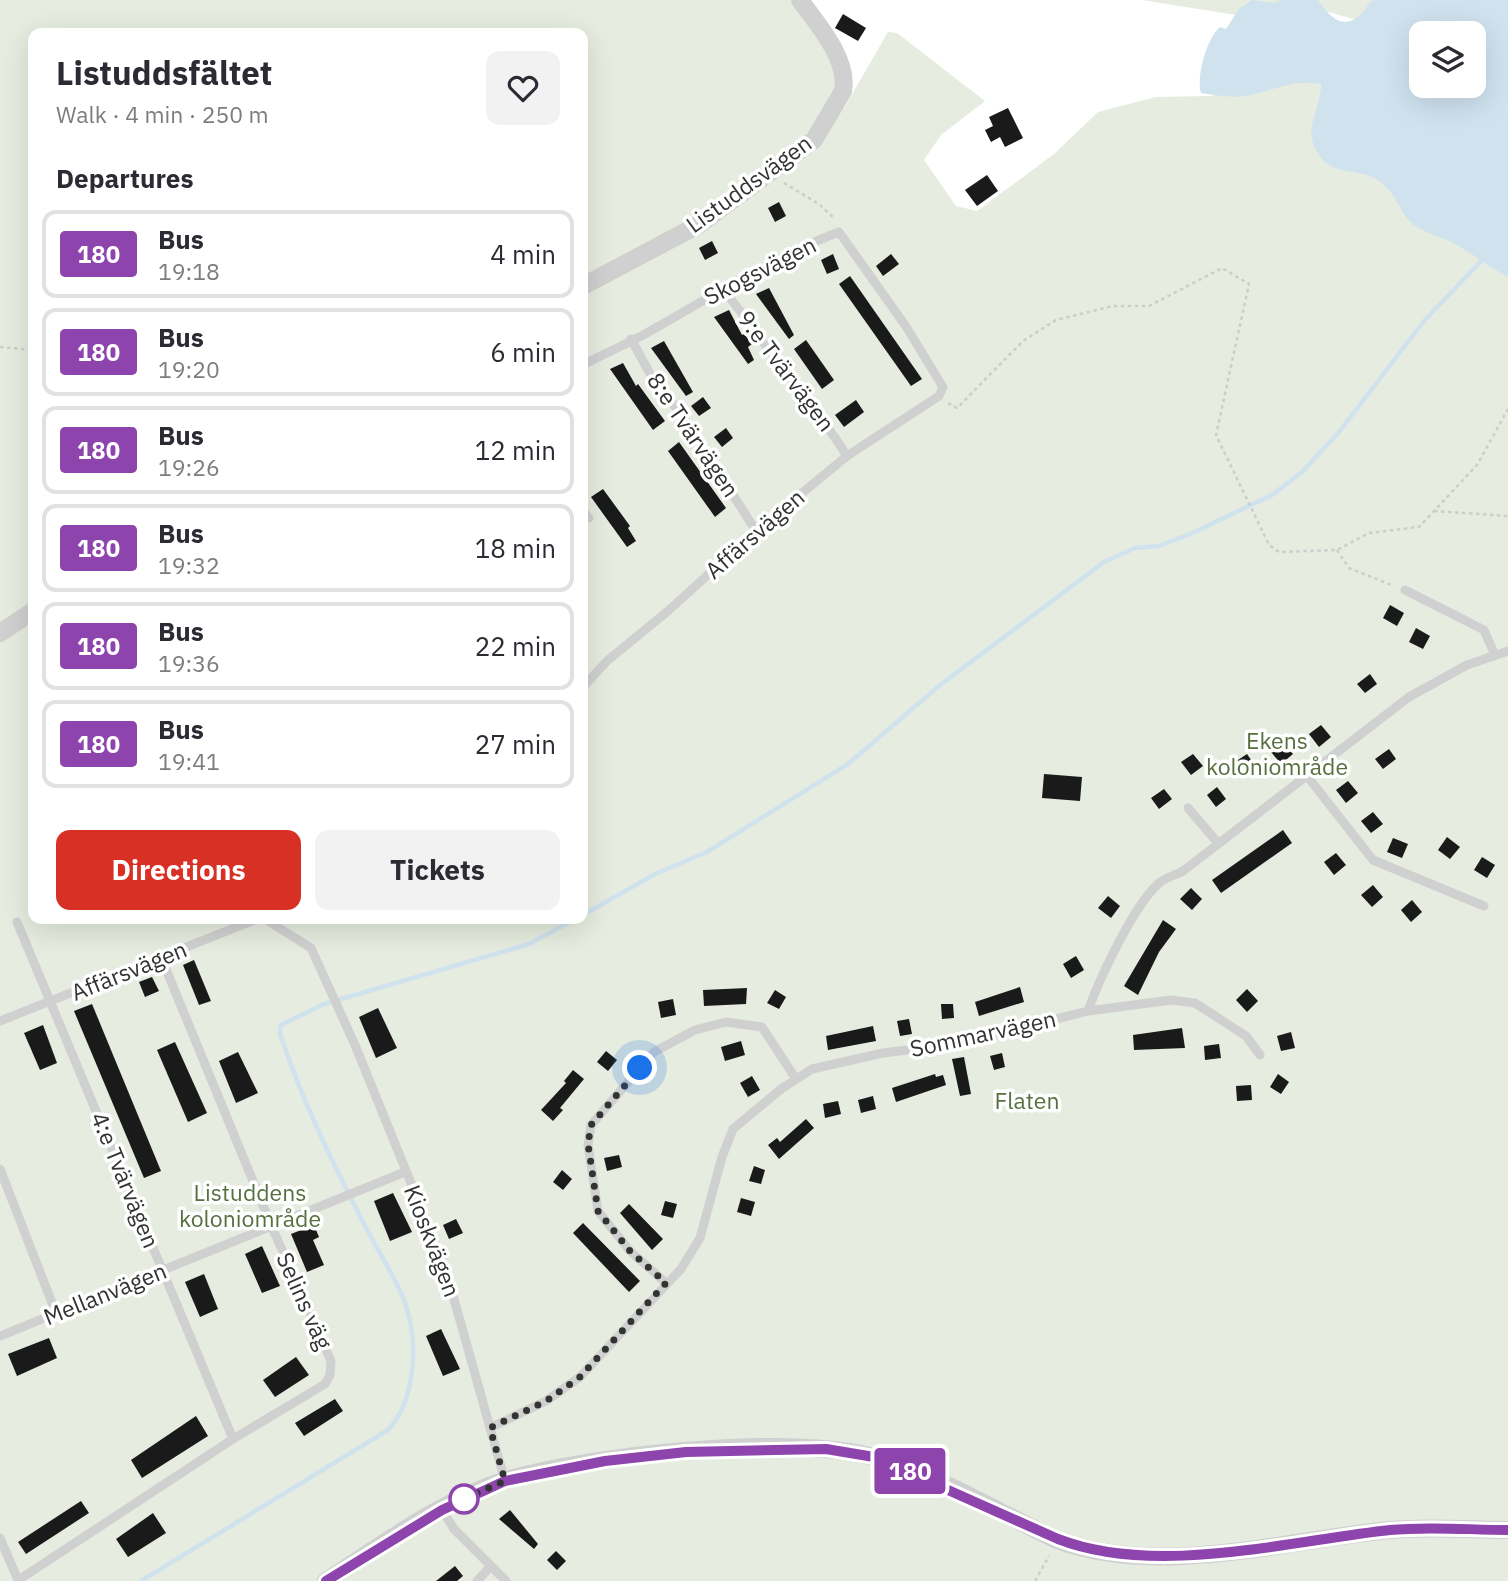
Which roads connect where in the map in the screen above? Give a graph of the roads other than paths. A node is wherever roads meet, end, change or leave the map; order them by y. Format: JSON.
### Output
{"nodes":[{"id":1,"x":800,"y":0,"type":"edge"},
{"id":2,"x":588,"y":283,"type":"edge"},
{"id":3,"x":721,"y":288,"type":"junction"},
{"id":4,"x":631,"y":339,"type":"junction"},
{"id":5,"x":588,"y":362,"type":"edge"},
{"id":6,"x":939,"y":396,"type":"joint"},
{"id":7,"x":848,"y":456,"type":"junction"},
{"id":8,"x":756,"y":531,"type":"junction"},
{"id":9,"x":1405,"y":590,"type":"road end"},
{"id":10,"x":28,"y":614,"type":"edge"},
{"id":11,"x":0,"y":633,"type":"edge"},
{"id":12,"x":1508,"y":651,"type":"edge"},
{"id":13,"x":1494,"y":653,"type":"junction"},
{"id":14,"x":588,"y":682,"type":"edge"},
{"id":15,"x":1307,"y":776,"type":"junction"},
{"id":16,"x":1188,"y":808,"type":"dead end"},
{"id":17,"x":1218,"y":844,"type":"junction"},
{"id":18,"x":1484,"y":906,"type":"dead end"},
{"id":19,"x":17,"y":922,"type":"dead end"},
{"id":20,"x":244,"y":924,"type":"edge"},
{"id":21,"x":273,"y":924,"type":"edge"},
{"id":22,"x":161,"y":957,"type":"junction"},
{"id":23,"x":51,"y":1003,"type":"junction"},
{"id":24,"x":1088,"y":1011,"type":"junction"},
{"id":25,"x":0,"y":1021,"type":"edge"},
{"id":26,"x":1260,"y":1055,"type":"dead end"},
{"id":27,"x":796,"y":1079,"type":"junction"},
{"id":28,"x":0,"y":1169,"type":"edge"},
{"id":29,"x":405,"y":1172,"type":"junction"},
{"id":30,"x":271,"y":1226,"type":"junction"},
{"id":31,"x":163,"y":1271,"type":"junction"},
{"id":32,"x":666,"y":1283,"type":"junction"},
{"id":33,"x":56,"y":1313,"type":"junction"},
{"id":34,"x":0,"y":1336,"type":"edge"},
{"id":35,"x":490,"y":1428,"type":"junction"},
{"id":36,"x":233,"y":1439,"type":"junction"},
{"id":37,"x":505,"y":1481,"type":"junction"},
{"id":38,"x":442,"y":1510,"type":"junction"},
{"id":39,"x":1508,"y":1530,"type":"edge"},
{"id":40,"x":0,"y":1538,"type":"edge"},
{"id":41,"x":491,"y":1566,"type":"junction"},
{"id":42,"x":18,"y":1580,"type":"edge"},
{"id":43,"x":326,"y":1581,"type":"edge"},
{"id":44,"x":477,"y":1581,"type":"edge"},
{"id":45,"x":506,"y":1581,"type":"edge"}],
"edges":[{"from":1,"to":2,"type":"street","name":"Listuddsvägen"},
{"from":3,"to":4,"type":"lane","name":"Skogsvägen"},
{"from":3,"to":6,"type":"lane","name":"Skogsvägen"},
{"from":3,"to":7,"type":"lane","name":"9:e Tvärvägen"},
{"from":4,"to":5,"type":"lane","name":"Skogsvägen"},
{"from":4,"to":8,"type":"lane","name":"8:e Tvärvägen"},
{"from":6,"to":7,"type":"lane","name":"Affärsvägen"},
{"from":7,"to":8,"type":"lane","name":"Affärsvägen"},
{"from":8,"to":14,"type":"lane","name":"Affärsvägen"},
{"from":9,"to":13,"type":"lane"},
{"from":10,"to":11,"type":"street"},
{"from":12,"to":13,"type":"lane","name":"Sommarvägen"},
{"from":13,"to":15,"type":"lane","name":"Sommarvägen"},
{"from":15,"to":17,"type":"lane","name":"Sommarvägen"},
{"from":15,"to":18,"type":"lane"},
{"from":16,"to":17,"type":"lane"},
{"from":17,"to":24,"type":"lane","name":"Sommarvägen"},
{"from":19,"to":23,"type":"lane","name":"4:e Tvärvägen"},
{"from":20,"to":22,"type":"lane","name":"Affärsvägen"},
{"from":21,"to":29,"type":"lane","name":"Kioskvägen"},
{"from":22,"to":23,"type":"lane","name":"Affärsvägen"},
{"from":22,"to":30,"type":"lane","name":"Selins väg"},
{"from":23,"to":25,"type":"lane","name":"Affärsvägen"},
{"from":23,"to":31,"type":"lane","name":"4:e Tvärvägen"},
{"from":24,"to":26,"type":"lane"},
{"from":24,"to":27,"type":"lane","name":"Sommarvägen"},
{"from":27,"to":32,"type":"lane","name":"Sommarvägen"},
{"from":27,"to":32,"type":"lane"},
{"from":28,"to":33,"type":"lane"},
{"from":29,"to":30,"type":"lane","name":"Mellanvägen"},
{"from":29,"to":35,"type":"lane","name":"Kioskvägen"},
{"from":30,"to":31,"type":"lane","name":"Mellanvägen"},
{"from":30,"to":36,"type":"lane","name":"Selins väg"},
{"from":31,"to":33,"type":"lane","name":"Mellanvägen"},
{"from":31,"to":36,"type":"lane","name":"4:e Tvärvägen"},
{"from":32,"to":35,"type":"lane","name":"Sommarvägen"},
{"from":33,"to":34,"type":"lane","name":"Mellanvägen"},
{"from":35,"to":37,"type":"lane","name":"Kioskvägen"},
{"from":36,"to":42,"type":"lane","name":"Selins väg"},
{"from":37,"to":38,"type":"street"},
{"from":37,"to":39,"type":"street"},
{"from":38,"to":41,"type":"lane"},
{"from":38,"to":43,"type":"street"},
{"from":40,"to":42,"type":"lane"},
{"from":41,"to":44,"type":"lane"},
{"from":41,"to":45,"type":"lane"}]}
